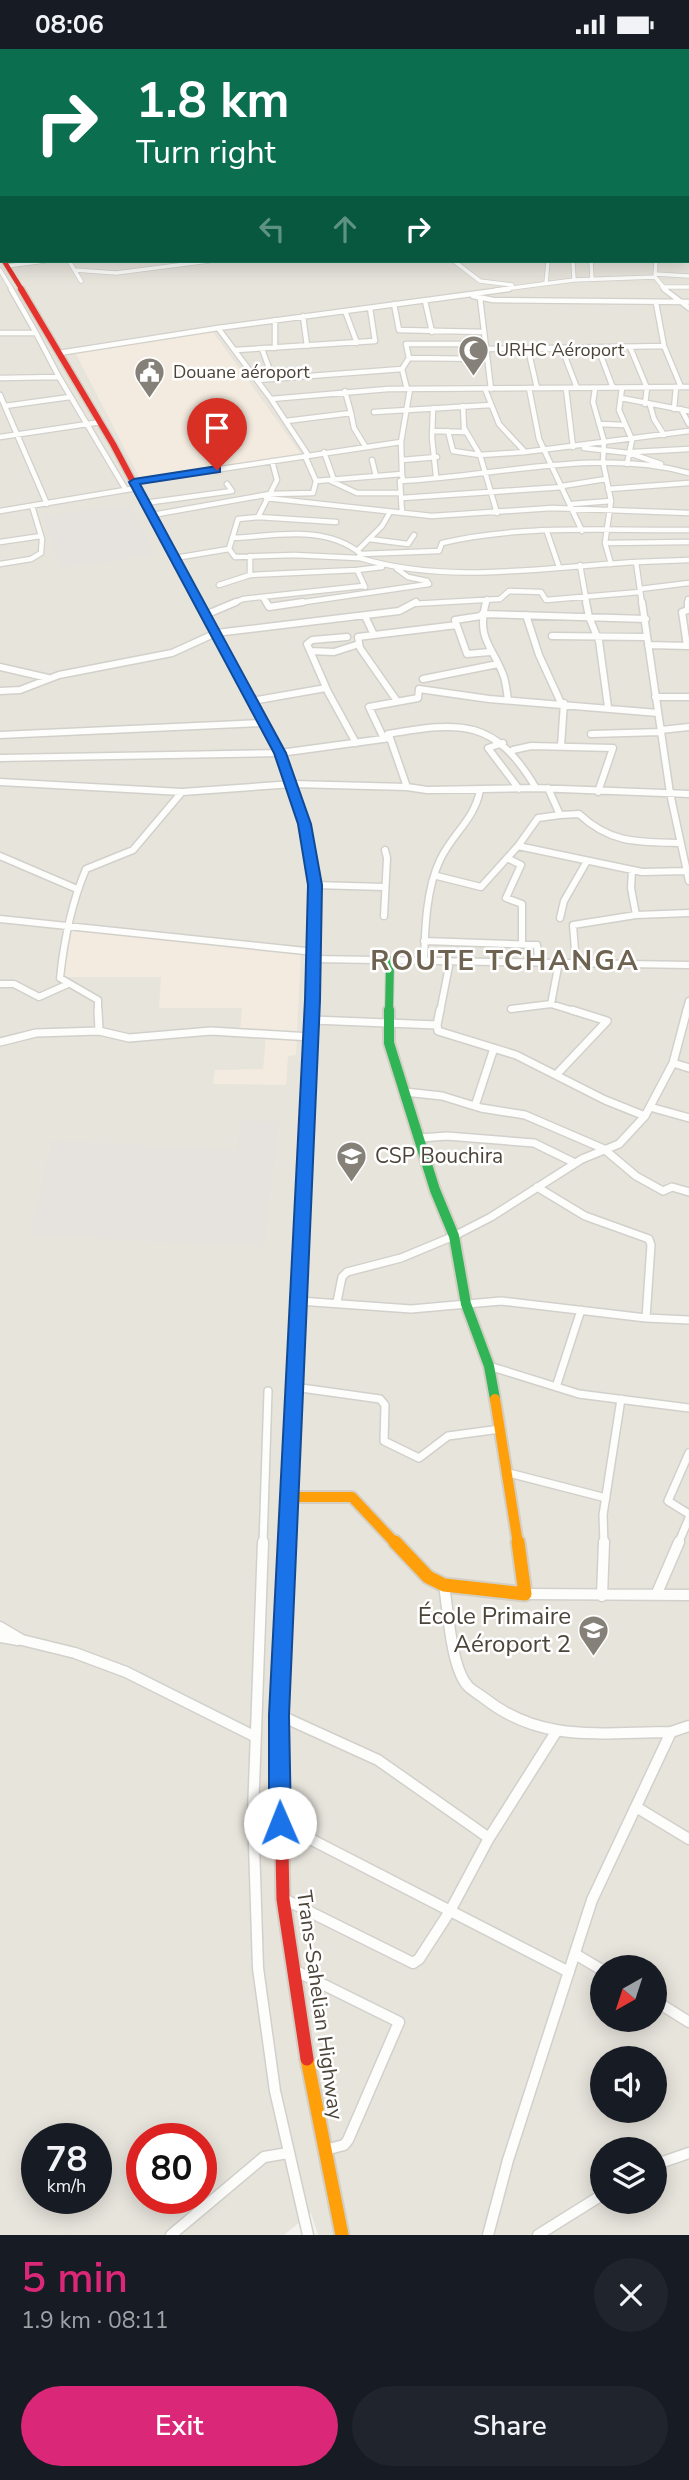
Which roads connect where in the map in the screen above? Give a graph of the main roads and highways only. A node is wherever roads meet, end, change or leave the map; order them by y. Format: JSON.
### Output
{"nodes":[{"id":1,"x":4,"y":263,"type":"edge"},
{"id":2,"x":390,"y":960,"type":"road end"},
{"id":3,"x":288,"y":1497,"type":"junction"},
{"id":4,"x":342,"y":2235,"type":"edge"}],
"edges":[{"from":1,"to":3,"type":"main road","name":"Trans-Sahelian Highway"},
{"from":2,"to":3,"type":"main road"},
{"from":3,"to":4,"type":"main road","name":"Trans-Sahelian Highway"}]}
